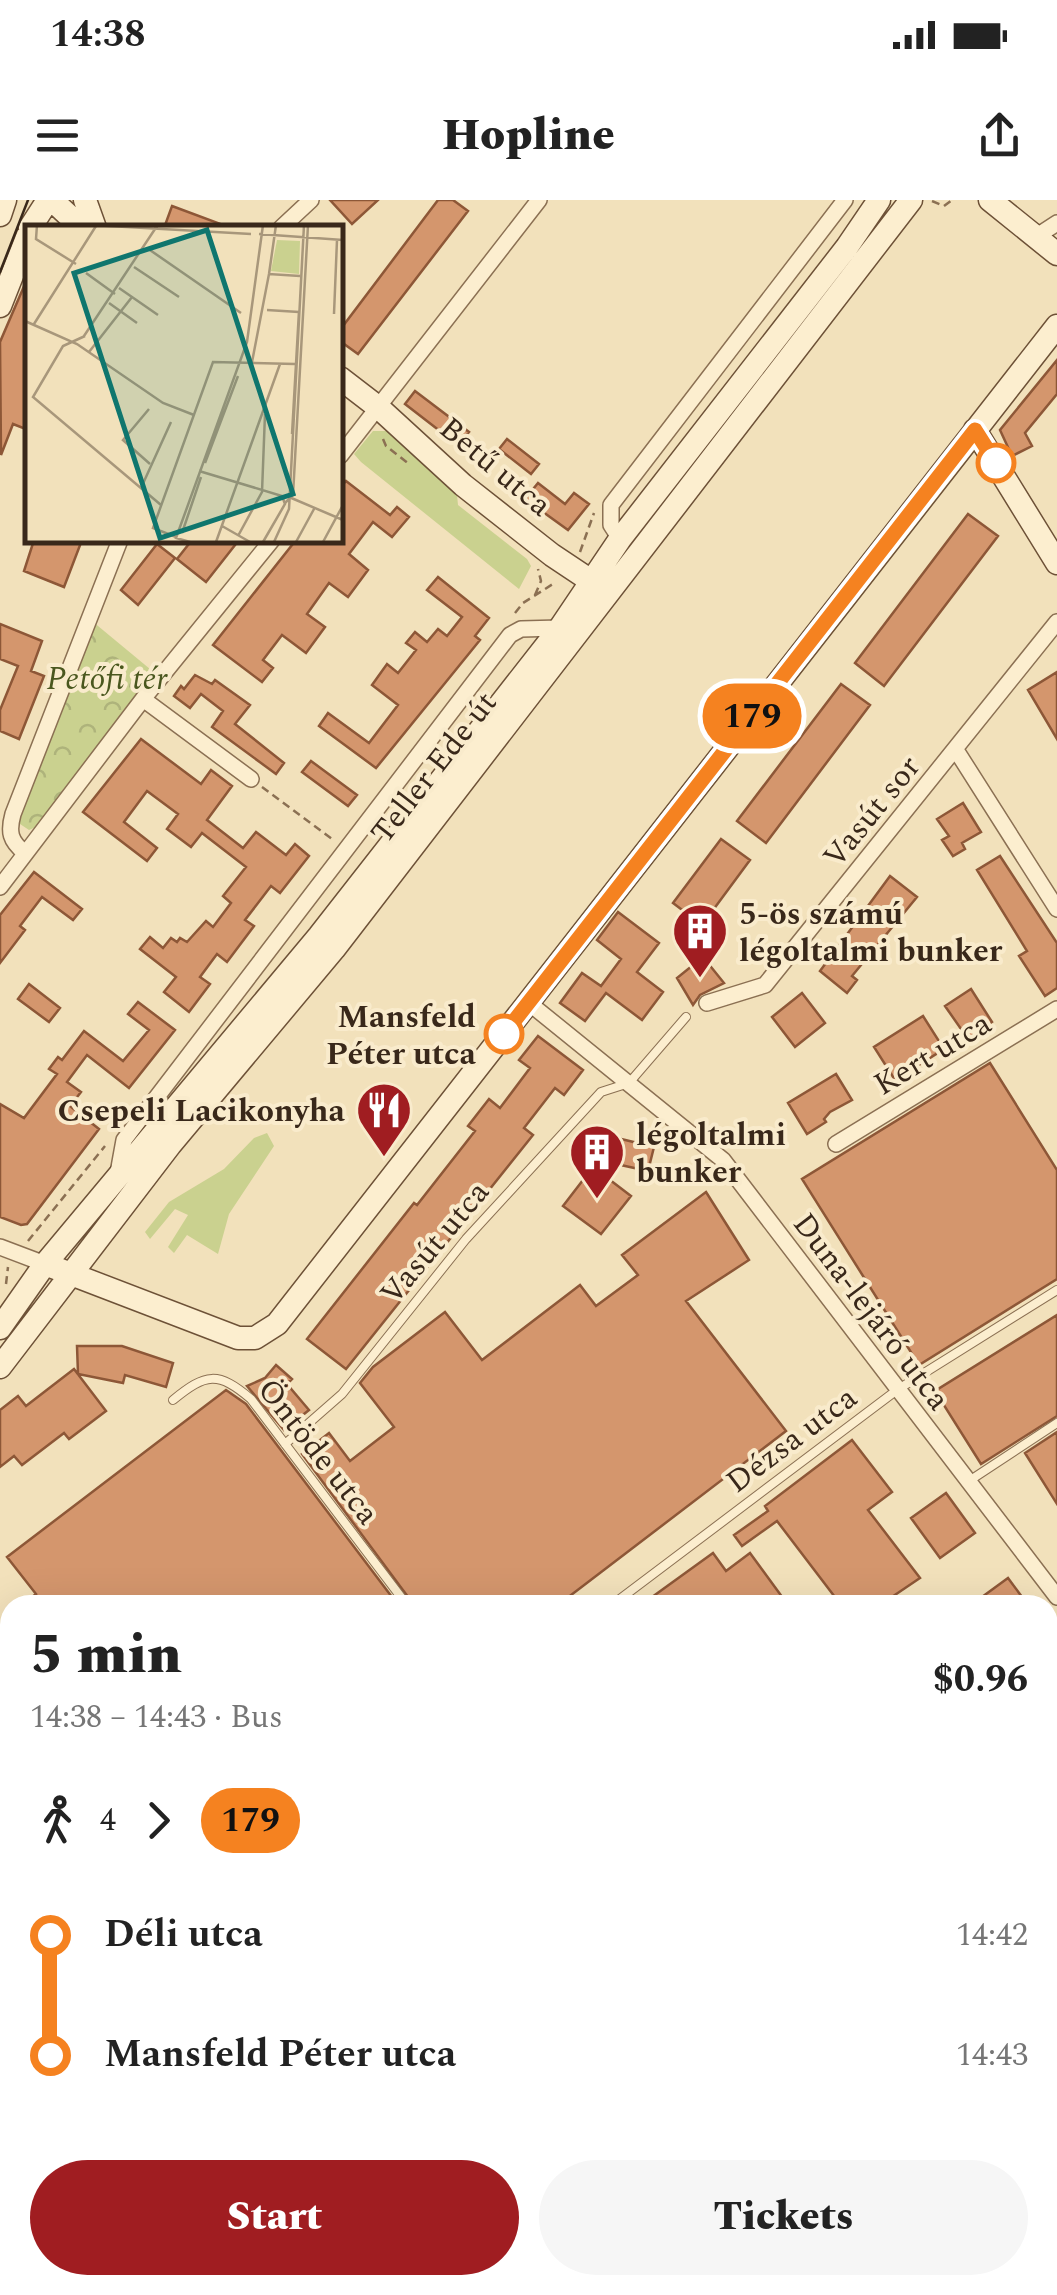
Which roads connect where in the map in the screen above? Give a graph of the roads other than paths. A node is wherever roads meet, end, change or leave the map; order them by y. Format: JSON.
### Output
{"nodes":[{"id":1,"x":5,"y":200,"type":"edge"},
{"id":2,"x":50,"y":200,"type":"edge"},
{"id":3,"x":311,"y":200,"type":"edge"},
{"id":4,"x":539,"y":200,"type":"edge"},
{"id":5,"x":845,"y":200,"type":"edge"},
{"id":6,"x":878,"y":200,"type":"edge"},
{"id":7,"x":911,"y":200,"type":"edge"},
{"id":8,"x":990,"y":200,"type":"edge"},
{"id":9,"x":0,"y":215,"type":"edge"},
{"id":10,"x":35,"y":225,"type":"edge"},
{"id":11,"x":55,"y":225,"type":"edge"},
{"id":12,"x":80,"y":225,"type":"edge"},
{"id":13,"x":84,"y":225,"type":"edge"},
{"id":14,"x":284,"y":225,"type":"edge"},
{"id":15,"x":1047,"y":230,"type":"edge"},
{"id":16,"x":25,"y":243,"type":"edge"},
{"id":17,"x":1057,"y":254,"type":"edge"},
{"id":18,"x":0,"y":306,"type":"edge"},
{"id":19,"x":1057,"y":326,"type":"edge"},
{"id":20,"x":342,"y":380,"type":"edge"},
{"id":21,"x":379,"y":408,"type":"junction"},
{"id":22,"x":975,"y":430,"type":"junction"},
{"id":23,"x":342,"y":454,"type":"edge"},
{"id":24,"x":620,"y":539,"type":"junction"},
{"id":25,"x":119,"y":542,"type":"edge"},
{"id":26,"x":270,"y":542,"type":"edge"},
{"id":27,"x":1057,"y":563,"type":"edge"},
{"id":28,"x":591,"y":581,"type":"junction"},
{"id":29,"x":620,"y":582,"type":"junction"},
{"id":30,"x":1057,"y":622,"type":"edge"},
{"id":31,"x":560,"y":628,"type":"junction"},
{"id":32,"x":144,"y":699,"type":"junction"},
{"id":33,"x":956,"y":750,"type":"junction"},
{"id":34,"x":251,"y":779,"type":"road end"},
{"id":35,"x":26,"y":853,"type":"junction"},
{"id":36,"x":0,"y":887,"type":"edge"},
{"id":37,"x":1057,"y":908,"type":"edge"},
{"id":38,"x":529,"y":1003,"type":"junction"},
{"id":39,"x":706,"y":1003,"type":"dead end"},
{"id":40,"x":1057,"y":1009,"type":"edge"},
{"id":41,"x":686,"y":1017,"type":"dead end"},
{"id":42,"x":629,"y":1083,"type":"junction"},
{"id":43,"x":836,"y":1144,"type":"dead end"},
{"id":44,"x":118,"y":1177,"type":"junction"},
{"id":45,"x":0,"y":1246,"type":"edge"},
{"id":46,"x":45,"y":1264,"type":"junction"},
{"id":47,"x":70,"y":1274,"type":"junction"},
{"id":48,"x":1057,"y":1290,"type":"edge"},
{"id":49,"x":0,"y":1328,"type":"edge"},
{"id":50,"x":0,"y":1367,"type":"edge"},
{"id":51,"x":897,"y":1390,"type":"junction"},
{"id":52,"x":173,"y":1400,"type":"dead end"},
{"id":53,"x":1057,"y":1422,"type":"edge"},
{"id":54,"x":285,"y":1444,"type":"junction"},
{"id":55,"x":967,"y":1482,"type":"junction"},
{"id":56,"x":399,"y":1595,"type":"edge"},
{"id":57,"x":625,"y":1595,"type":"edge"},
{"id":58,"x":1055,"y":1595,"type":"edge"}],
"edges":[{"from":1,"to":9,"type":"main road"},
{"from":2,"to":10,"type":"main road"},
{"from":2,"to":13,"type":"main road"},
{"from":3,"to":14,"type":"street"},
{"from":4,"to":21,"type":"street"},
{"from":5,"to":24,"type":"street"},
{"from":6,"to":24,"type":"main road","name":"Teller Ede út"},
{"from":7,"to":29,"type":"main road","name":"Teller Ede út"},
{"from":8,"to":15,"type":"main road"},
{"from":11,"to":12,"type":"main road"},
{"from":15,"to":17,"type":"main road"},
{"from":16,"to":18,"type":"main road"},
{"from":19,"to":22,"type":"main road"},
{"from":20,"to":21,"type":"main road","name":"Betű utca"},
{"from":21,"to":23,"type":"street"},
{"from":21,"to":28,"type":"main road","name":"Betű utca"},
{"from":22,"to":27,"type":"main road"},
{"from":22,"to":38,"type":"main road"},
{"from":24,"to":28,"type":"main road","name":"Teller Ede út"},
{"from":25,"to":35,"type":"street"},
{"from":26,"to":32,"type":"street"},
{"from":28,"to":29,"type":"main road"},
{"from":28,"to":31,"type":"main road","name":"Teller Ede út"},
{"from":29,"to":47,"type":"main road","name":"Teller Ede út"},
{"from":30,"to":33,"type":"street","name":"Vasút sor"},
{"from":31,"to":44,"type":"main road","name":"Teller Ede út"},
{"from":31,"to":44,"type":"street","name":"Teller Ede út"},
{"from":32,"to":34,"type":"street"},
{"from":32,"to":35,"type":"street"},
{"from":33,"to":37,"type":"street"},
{"from":33,"to":39,"type":"street","name":"Vasút sor"},
{"from":35,"to":36,"type":"street"},
{"from":38,"to":42,"type":"street","name":"Duna-lejáró utca"},
{"from":38,"to":47,"type":"main road"},
{"from":40,"to":43,"type":"street","name":"Kert utca"},
{"from":41,"to":42,"type":"lane"},
{"from":42,"to":51,"type":"street","name":"Duna-lejáró utca"},
{"from":42,"to":54,"type":"lane","name":"Vasút utca"},
{"from":44,"to":46,"type":"main road","name":"Teller Ede út"},
{"from":45,"to":46,"type":"street"},
{"from":46,"to":47,"type":"main road"},
{"from":46,"to":49,"type":"main road","name":"Teller Ede út"},
{"from":47,"to":50,"type":"main road","name":"Teller Ede út"},
{"from":48,"to":51,"type":"lane","name":"Dézsa utca"},
{"from":51,"to":55,"type":"street","name":"Duna-lejáró utca"},
{"from":51,"to":57,"type":"lane","name":"Dézsa utca"},
{"from":52,"to":54,"type":"lane","name":"Öntöde utca"},
{"from":53,"to":55,"type":"lane"},
{"from":54,"to":56,"type":"lane","name":"Öntöde utca"},
{"from":55,"to":58,"type":"street","name":"Duna-lejáró utca"}]}
